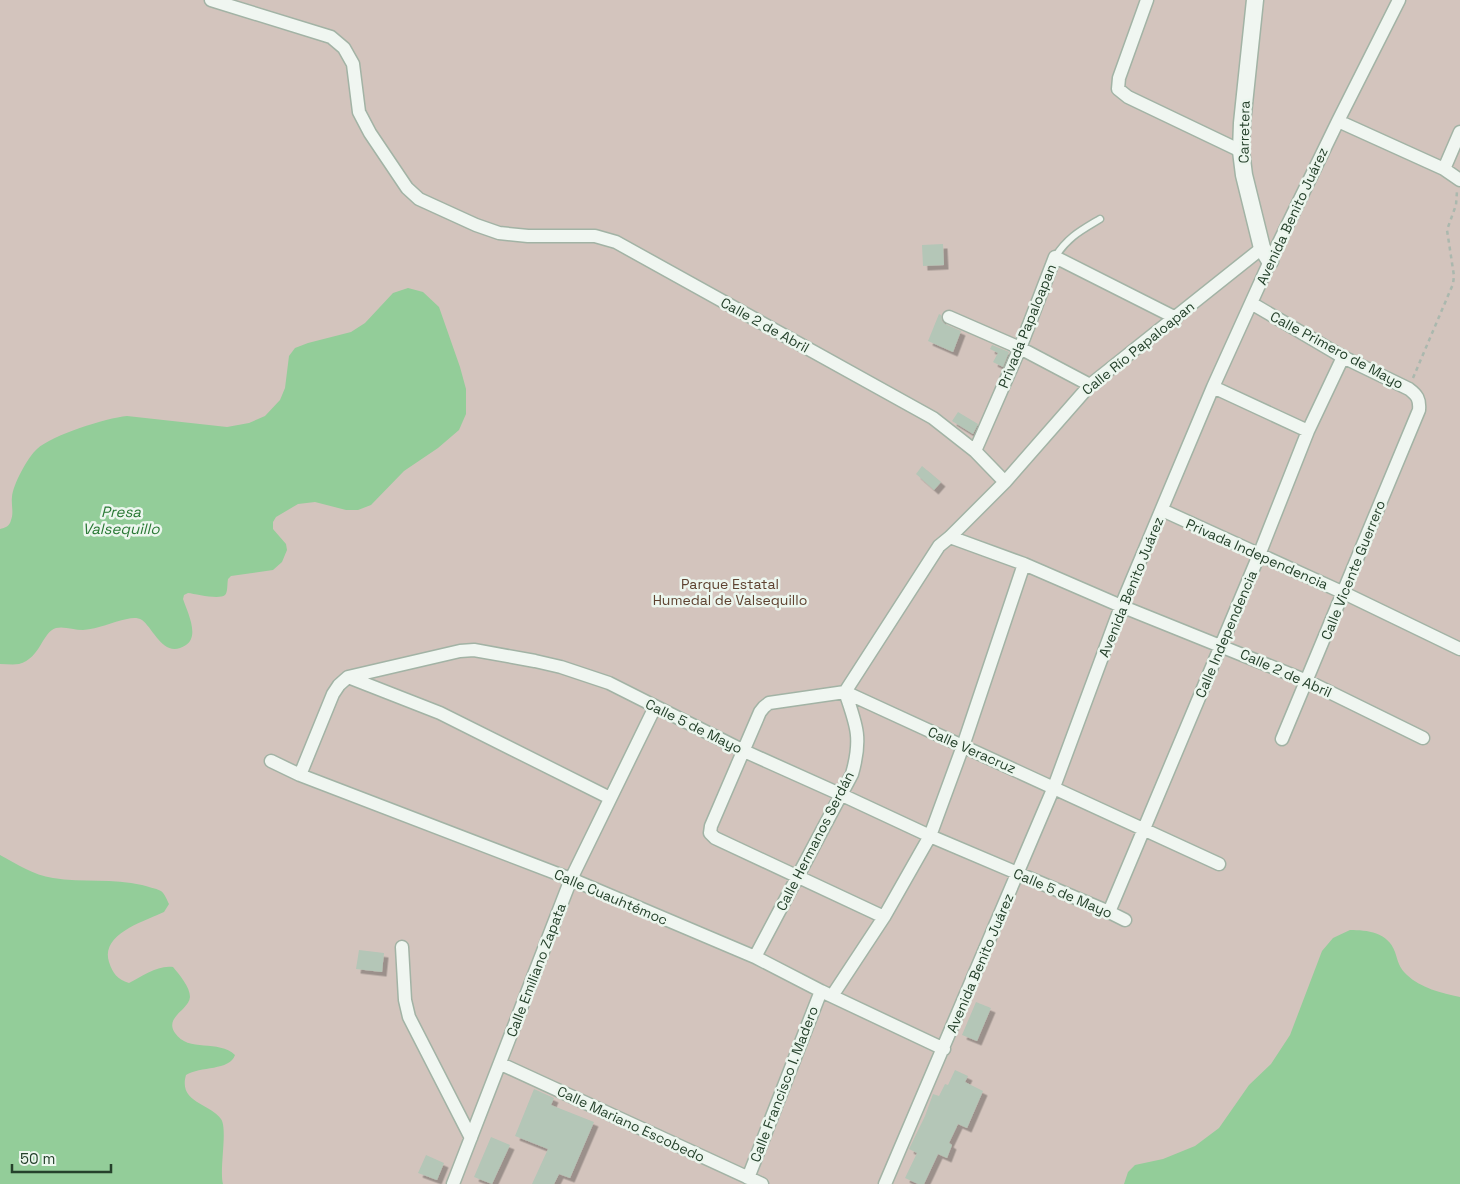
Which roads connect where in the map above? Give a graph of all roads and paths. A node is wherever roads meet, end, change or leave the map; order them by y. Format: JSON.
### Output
{"nodes":[{"id":1,"x":211,"y":0,"type":"edge"},
{"id":2,"x":1147,"y":0,"type":"edge"},
{"id":3,"x":1255,"y":0,"type":"edge"},
{"id":4,"x":1399,"y":0,"type":"edge"},
{"id":5,"x":251,"y":5,"type":"edge"},
{"id":6,"x":1338,"y":121,"type":"junction"},
{"id":7,"x":1460,"y":132,"type":"edge"},
{"id":8,"x":1241,"y":151,"type":"junction"},
{"id":9,"x":1444,"y":169,"type":"junction"},
{"id":10,"x":1459,"y":180,"type":"edge"},
{"id":11,"x":1100,"y":219,"type":"dead end"},
{"id":12,"x":1266,"y":254,"type":"junction"},
{"id":13,"x":1055,"y":257,"type":"junction"},
{"id":14,"x":1251,"y":303,"type":"junction"},
{"id":15,"x":949,"y":317,"type":"dead end"},
{"id":16,"x":1176,"y":318,"type":"junction"},
{"id":17,"x":1020,"y":348,"type":"junction"},
{"id":18,"x":1343,"y":357,"type":"junction"},
{"id":19,"x":1090,"y":385,"type":"junction"},
{"id":20,"x":1213,"y":387,"type":"junction"},
{"id":21,"x":1409,"y":388,"type":"junction"},
{"id":22,"x":1420,"y":401,"type":"joint"},
{"id":23,"x":1308,"y":431,"type":"junction"},
{"id":24,"x":974,"y":451,"type":"junction"},
{"id":25,"x":1005,"y":482,"type":"junction"},
{"id":26,"x":1162,"y":510,"type":"junction"},
{"id":27,"x":950,"y":537,"type":"junction"},
{"id":28,"x":1259,"y":555,"type":"junction"},
{"id":29,"x":1024,"y":564,"type":"junction"},
{"id":30,"x":1344,"y":593,"type":"junction"},
{"id":31,"x":1122,"y":606,"type":"junction"},
{"id":32,"x":1221,"y":645,"type":"junction"},
{"id":33,"x":1460,"y":649,"type":"edge"},
{"id":34,"x":348,"y":677,"type":"junction"},
{"id":35,"x":1307,"y":681,"type":"junction"},
{"id":36,"x":845,"y":692,"type":"junction"},
{"id":37,"x":654,"y":707,"type":"junction"},
{"id":38,"x":1423,"y":738,"type":"dead end"},
{"id":39,"x":1282,"y":739,"type":"dead end"},
{"id":40,"x":964,"y":746,"type":"junction"},
{"id":41,"x":744,"y":751,"type":"junction"},
{"id":42,"x":271,"y":761,"type":"dead end"},
{"id":43,"x":300,"y":775,"type":"junction"},
{"id":44,"x":1054,"y":787,"type":"junction"},
{"id":45,"x":842,"y":795,"type":"junction"},
{"id":46,"x":610,"y":798,"type":"junction"},
{"id":47,"x":1144,"y":829,"type":"junction"},
{"id":48,"x":930,"y":836,"type":"junction"},
{"id":49,"x":1219,"y":864,"type":"dead end"},
{"id":50,"x":1018,"y":873,"type":"junction"},
{"id":51,"x":798,"y":876,"type":"junction"},
{"id":52,"x":570,"y":879,"type":"junction"},
{"id":53,"x":1109,"y":912,"type":"junction"},
{"id":54,"x":884,"y":917,"type":"junction"},
{"id":55,"x":1125,"y":920,"type":"dead end"},
{"id":56,"x":402,"y":947,"type":"dead end"},
{"id":57,"x":755,"y":957,"type":"junction"},
{"id":58,"x":827,"y":994,"type":"junction"},
{"id":59,"x":944,"y":1049,"type":"junction"},
{"id":60,"x":501,"y":1064,"type":"junction"},
{"id":61,"x":472,"y":1138,"type":"junction"},
{"id":62,"x":748,"y":1178,"type":"junction"},
{"id":63,"x":453,"y":1184,"type":"edge"},
{"id":64,"x":762,"y":1184,"type":"edge"},
{"id":65,"x":885,"y":1184,"type":"edge"}],
"edges":[{"from":1,"to":5,"type":"street","name":"Calle 2 de Abril"},
{"from":2,"to":8,"type":"street"},
{"from":3,"to":8,"type":"street","name":"Carretera"},
{"from":4,"to":6,"type":"street","name":"Avenida Benito Juárez"},
{"from":5,"to":24,"type":"street","name":"Calle 2 de Abril"},
{"from":6,"to":9,"type":"street"},
{"from":6,"to":12,"type":"street","name":"Avenida Benito Juárez"},
{"from":7,"to":9,"type":"street"},
{"from":8,"to":12,"type":"street","name":"Carretera"},
{"from":9,"to":10,"type":"street"},
{"from":10,"to":21,"type":"path"},
{"from":11,"to":13,"type":"lane","name":"Privada Papaloapan"},
{"from":12,"to":14,"type":"street","name":"Avenida Benito Juárez"},
{"from":12,"to":16,"type":"street","name":"Calle Río Papaloapan"},
{"from":13,"to":16,"type":"street"},
{"from":13,"to":17,"type":"street","name":"Privada Papaloapan"},
{"from":14,"to":18,"type":"street","name":"Calle Primero de Mayo"},
{"from":14,"to":20,"type":"street","name":"Avenida Benito Juárez"},
{"from":15,"to":17,"type":"street"},
{"from":16,"to":19,"type":"street","name":"Calle Río Papaloapan"},
{"from":17,"to":19,"type":"street"},
{"from":17,"to":24,"type":"street","name":"Privada Papaloapan"},
{"from":18,"to":21,"type":"street","name":"Calle Primero de Mayo"},
{"from":18,"to":23,"type":"street","name":"Calle Independencia"},
{"from":19,"to":25,"type":"street","name":"Calle Río Papaloapan"},
{"from":20,"to":23,"type":"street"},
{"from":20,"to":26,"type":"street","name":"Avenida Benito Juárez"},
{"from":21,"to":22,"type":"street","name":"Calle Primero de Mayo"},
{"from":22,"to":30,"type":"street","name":"Calle Vicente Guerrero"},
{"from":23,"to":28,"type":"street","name":"Calle Independencia"},
{"from":24,"to":25,"type":"street","name":"Calle 2 de Abril"},
{"from":25,"to":27,"type":"street","name":"Calle Río Papaloapan"},
{"from":26,"to":28,"type":"street","name":"Privada Independencia"},
{"from":26,"to":31,"type":"street","name":"Avenida Benito Juárez"},
{"from":27,"to":29,"type":"street","name":"Calle 2 de Abril"},
{"from":27,"to":36,"type":"street","name":"Calle Río Papaloapan"},
{"from":28,"to":30,"type":"street","name":"Privada Independencia"},
{"from":28,"to":32,"type":"street","name":"Calle Independencia"},
{"from":29,"to":31,"type":"street","name":"Calle 2 de Abril"},
{"from":29,"to":40,"type":"street","name":"Calle Francisco I. Madero"},
{"from":30,"to":33,"type":"street","name":"Privada Independencia"},
{"from":30,"to":35,"type":"street","name":"Calle Vicente Guerrero"},
{"from":31,"to":32,"type":"street","name":"Calle 2 de Abril"},
{"from":31,"to":44,"type":"street","name":"Avenida Benito Juárez"},
{"from":32,"to":35,"type":"street","name":"Calle 2 de Abril"},
{"from":32,"to":47,"type":"street","name":"Calle Independencia"},
{"from":34,"to":37,"type":"street","name":"Calle 5 de Mayo"},
{"from":34,"to":43,"type":"street"},
{"from":34,"to":46,"type":"street"},
{"from":35,"to":38,"type":"street","name":"Calle 2 de Abril"},
{"from":35,"to":39,"type":"street","name":"Calle Vicente Guerrero"},
{"from":36,"to":40,"type":"street","name":"Calle Veracruz"},
{"from":36,"to":41,"type":"street"},
{"from":36,"to":45,"type":"street","name":"Calle Hermanos Serdán"},
{"from":37,"to":41,"type":"street","name":"Calle 5 de Mayo"},
{"from":37,"to":46,"type":"street","name":"Calle Emiliano Zapata"},
{"from":40,"to":44,"type":"street","name":"Calle Veracruz"},
{"from":40,"to":48,"type":"street","name":"Calle Francisco I. Madero"},
{"from":41,"to":45,"type":"street","name":"Calle 5 de Mayo"},
{"from":41,"to":51,"type":"street"},
{"from":42,"to":43,"type":"street","name":"Calle Cuauhtémoc"},
{"from":43,"to":52,"type":"street","name":"Calle Cuauhtémoc"},
{"from":44,"to":47,"type":"street","name":"Calle Veracruz"},
{"from":44,"to":50,"type":"street","name":"Avenida Benito Juárez"},
{"from":45,"to":48,"type":"street","name":"Calle 5 de Mayo"},
{"from":45,"to":51,"type":"street","name":"Calle Hermanos Serdán"},
{"from":46,"to":52,"type":"street","name":"Calle Emiliano Zapata"},
{"from":47,"to":49,"type":"street","name":"Calle Veracruz"},
{"from":47,"to":53,"type":"street","name":"Calle Independencia"},
{"from":48,"to":50,"type":"street","name":"Calle 5 de Mayo"},
{"from":48,"to":54,"type":"street","name":"Calle Francisco I. Madero"},
{"from":50,"to":53,"type":"street","name":"Calle 5 de Mayo"},
{"from":50,"to":59,"type":"street","name":"Avenida Benito Juárez"},
{"from":51,"to":54,"type":"street"},
{"from":51,"to":57,"type":"street","name":"Calle Hermanos Serdán"},
{"from":52,"to":57,"type":"street","name":"Calle Cuauhtémoc"},
{"from":52,"to":60,"type":"street","name":"Calle Emiliano Zapata"},
{"from":53,"to":55,"type":"street","name":"Calle 5 de Mayo"},
{"from":54,"to":58,"type":"street","name":"Calle Francisco I. Madero"},
{"from":56,"to":61,"type":"street"},
{"from":57,"to":58,"type":"street","name":"Calle Cuauhtémoc"},
{"from":58,"to":59,"type":"street","name":"Calle Cuauhtémoc"},
{"from":58,"to":62,"type":"street","name":"Calle Francisco I. Madero"},
{"from":59,"to":65,"type":"street","name":"Avenida Benito Juárez"},
{"from":60,"to":61,"type":"street","name":"Calle Emiliano Zapata"},
{"from":60,"to":62,"type":"street","name":"Calle Mariano Escobedo"},
{"from":61,"to":63,"type":"street","name":"Calle Emiliano Zapata"},
{"from":62,"to":64,"type":"street","name":"Calle Mariano Escobedo"}]}
